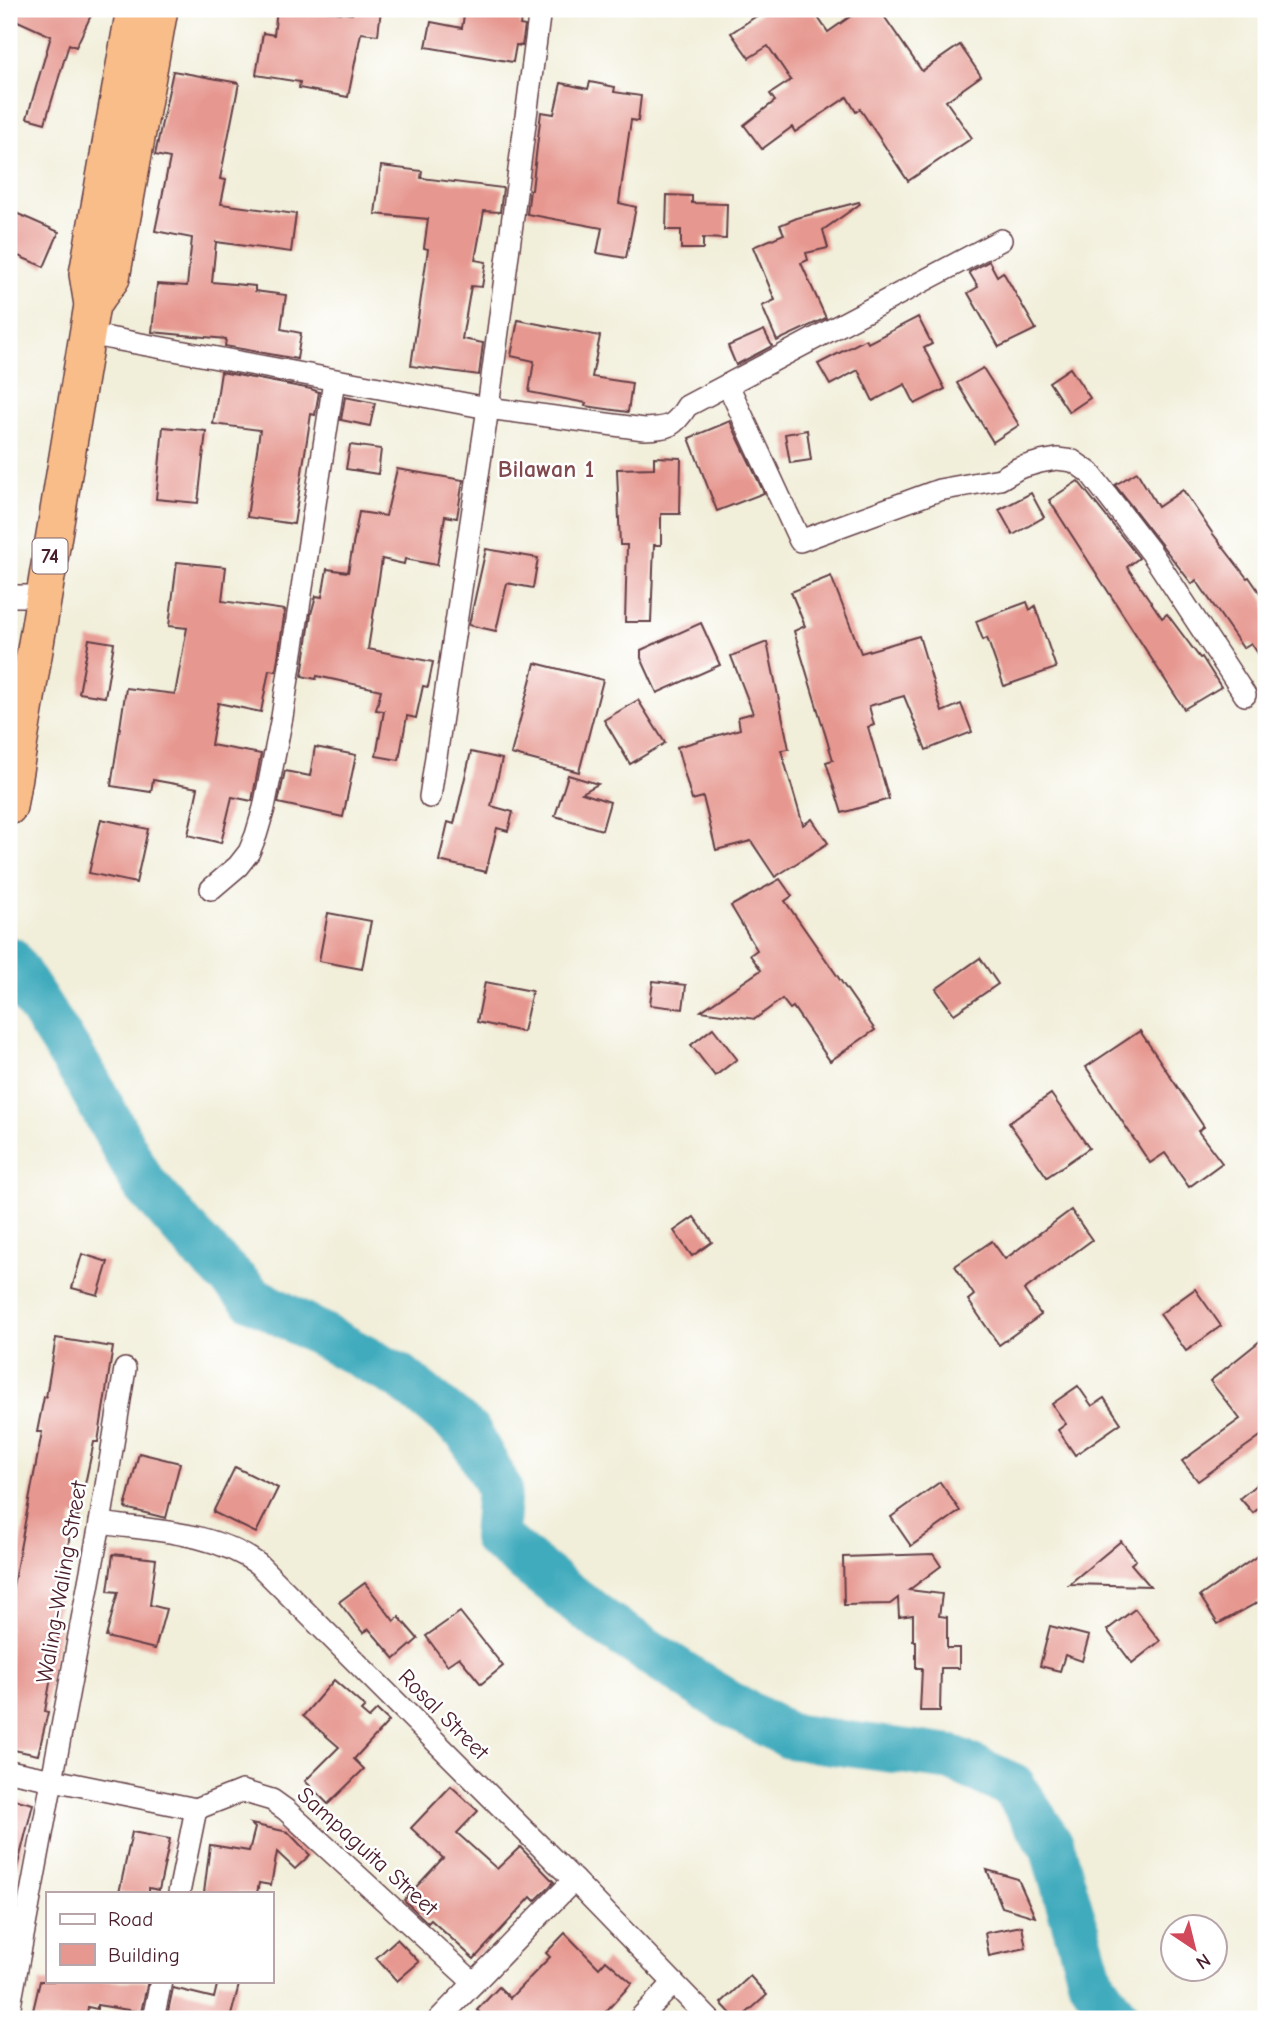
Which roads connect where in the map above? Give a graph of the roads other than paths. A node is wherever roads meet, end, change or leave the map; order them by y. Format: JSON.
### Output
{"nodes":[{"id":1,"x":134,"y":9,"type":"edge"},
{"id":2,"x":160,"y":9,"type":"edge"},
{"id":3,"x":540,"y":9,"type":"edge"},
{"id":4,"x":1001,"y":240,"type":"dead end"},
{"id":5,"x":89,"y":319,"type":"junction"},
{"id":6,"x":334,"y":381,"type":"junction"},
{"id":7,"x":728,"y":385,"type":"junction"},
{"id":8,"x":488,"y":408,"type":"junction"},
{"id":9,"x":9,"y":596,"type":"edge"},
{"id":10,"x":43,"y":596,"type":"junction"},
{"id":11,"x":1245,"y":695,"type":"dead end"},
{"id":12,"x":430,"y":797,"type":"dead end"},
{"id":13,"x":9,"y":807,"type":"edge"},
{"id":14,"x":211,"y":889,"type":"dead end"},
{"id":15,"x":125,"y":1369,"type":"dead end"},
{"id":16,"x":100,"y":1523,"type":"junction"},
{"id":17,"x":9,"y":1771,"type":"edge"},
{"id":18,"x":51,"y":1780,"type":"junction"},
{"id":19,"x":197,"y":1809,"type":"junction"},
{"id":20,"x":573,"y":1880,"type":"junction"},
{"id":21,"x":179,"y":1892,"type":"edge"},
{"id":22,"x":161,"y":1982,"type":"edge"},
{"id":23,"x":474,"y":1983,"type":"junction"},
{"id":24,"x":674,"y":1983,"type":"junction"},
{"id":25,"x":9,"y":2011,"type":"edge"},
{"id":26,"x":153,"y":2019,"type":"edge"},
{"id":27,"x":439,"y":2019,"type":"edge"},
{"id":28,"x":639,"y":2019,"type":"edge"},
{"id":29,"x":709,"y":2019,"type":"edge"}],
"edges":[{"from":1,"to":5,"type":"highway","number":"74"},
{"from":2,"to":5,"type":"highway","number":"74"},
{"from":3,"to":8,"type":"street"},
{"from":4,"to":7,"type":"street"},
{"from":5,"to":6,"type":"street"},
{"from":5,"to":10,"type":"highway","number":"74"},
{"from":6,"to":8,"type":"street"},
{"from":6,"to":14,"type":"street"},
{"from":7,"to":8,"type":"street"},
{"from":7,"to":11,"type":"street"},
{"from":8,"to":12,"type":"street"},
{"from":9,"to":10,"type":"street"},
{"from":10,"to":13,"type":"highway","number":"74"},
{"from":15,"to":16,"type":"street","name":"Waling-Waling Street"},
{"from":16,"to":18,"type":"street","name":"Waling-Waling Street"},
{"from":16,"to":20,"type":"street","name":"Rosal Street"},
{"from":17,"to":18,"type":"street"},
{"from":18,"to":19,"type":"street"},
{"from":18,"to":25,"type":"street","name":"Waling-Waling Street"},
{"from":19,"to":21,"type":"street"},
{"from":19,"to":23,"type":"street","name":"Sampaguita Street"},
{"from":20,"to":23,"type":"street"},
{"from":20,"to":24,"type":"street","name":"Rosal Street"},
{"from":22,"to":26,"type":"street"},
{"from":23,"to":27,"type":"street"},
{"from":24,"to":28,"type":"street"},
{"from":24,"to":29,"type":"street","name":"Rosal Street"}]}
